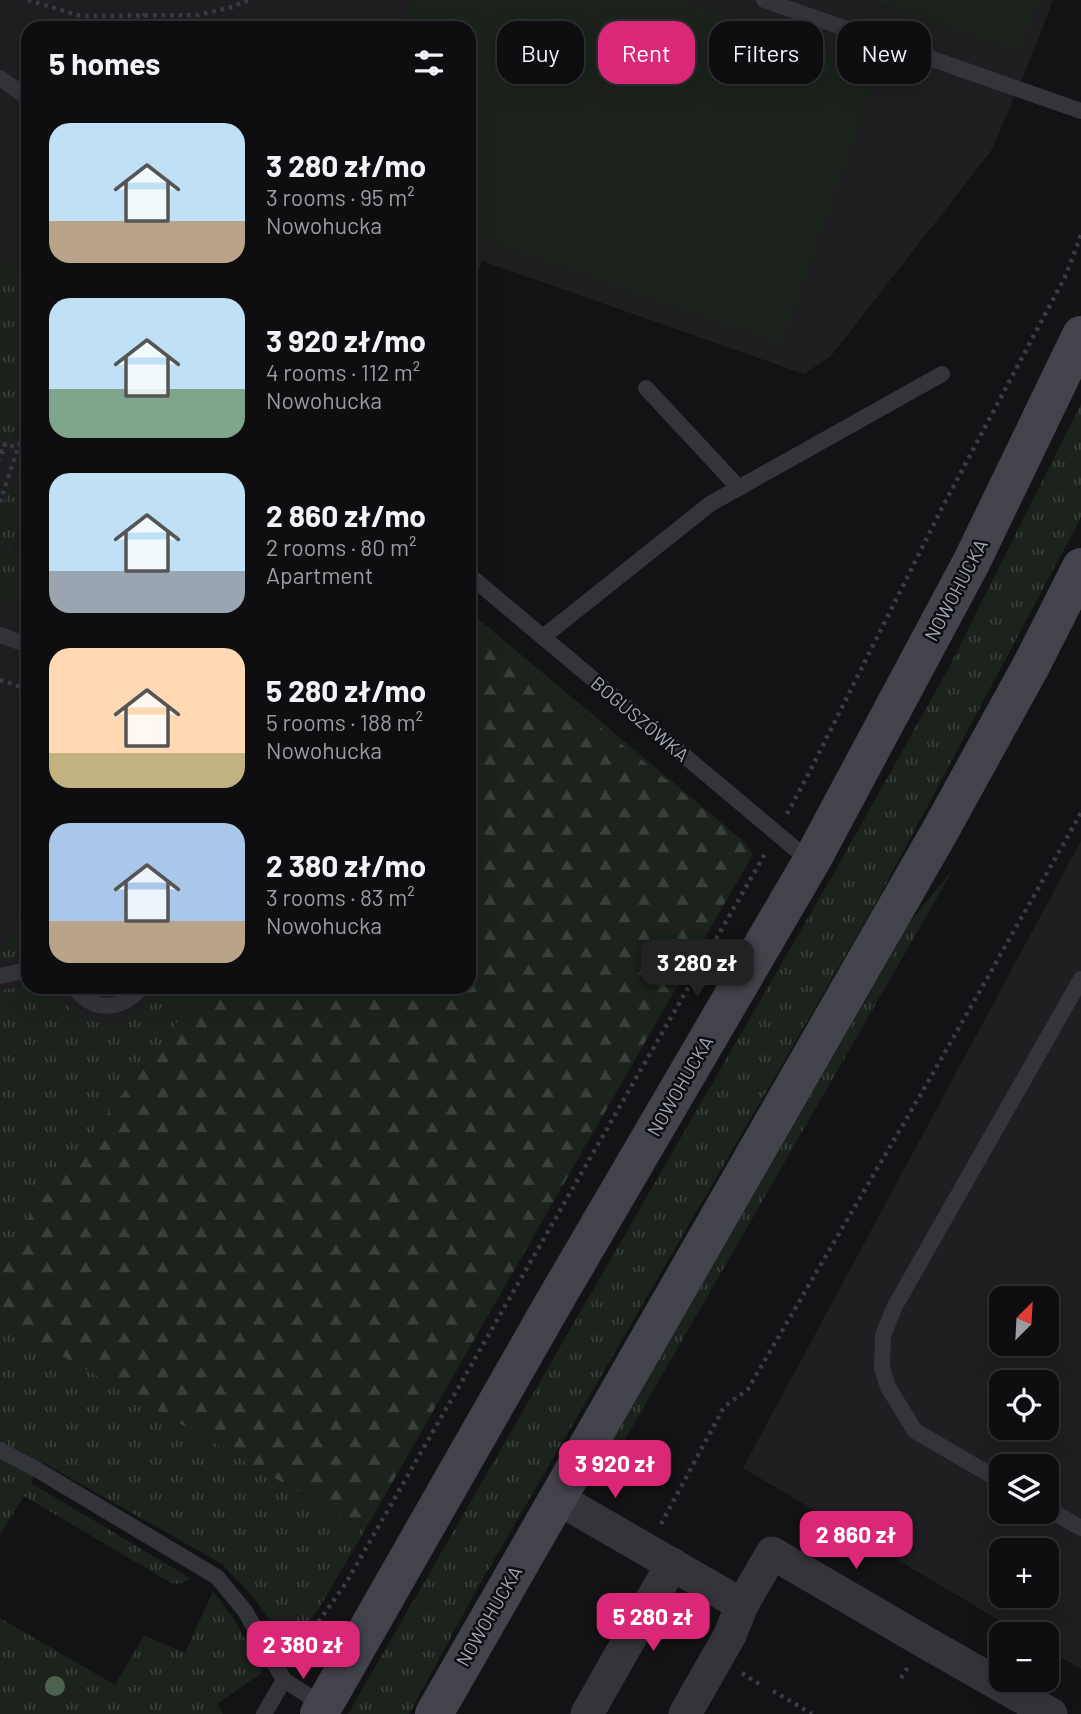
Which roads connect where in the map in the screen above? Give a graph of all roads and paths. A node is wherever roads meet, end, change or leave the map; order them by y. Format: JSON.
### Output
{"nodes":[{"id":1,"x":28,"y":0,"type":"edge"},
{"id":2,"x":249,"y":0,"type":"edge"},
{"id":3,"x":764,"y":0,"type":"edge"},
{"id":4,"x":145,"y":14,"type":"junction"},
{"id":5,"x":138,"y":21,"type":"edge"},
{"id":6,"x":0,"y":78,"type":"edge"},
{"id":7,"x":21,"y":93,"type":"edge"},
{"id":8,"x":1081,"y":111,"type":"edge"},
{"id":9,"x":1081,"y":235,"type":"edge"},
{"id":10,"x":1081,"y":335,"type":"edge"},
{"id":11,"x":942,"y":374,"type":"dead end"},
{"id":12,"x":646,"y":388,"type":"dead end"},
{"id":13,"x":21,"y":440,"type":"edge"},
{"id":14,"x":18,"y":449,"type":"junction"},
{"id":15,"x":0,"y":451,"type":"edge"},
{"id":16,"x":3,"y":484,"type":"edge"},
{"id":17,"x":739,"y":488,"type":"junction"},
{"id":18,"x":0,"y":502,"type":"edge"},
{"id":19,"x":476,"y":581,"type":"edge"},
{"id":20,"x":1077,"y":586,"type":"edge"},
{"id":21,"x":0,"y":635,"type":"edge"},
{"id":22,"x":543,"y":637,"type":"junction"},
{"id":23,"x":21,"y":642,"type":"edge"},
{"id":24,"x":0,"y":680,"type":"edge"},
{"id":25,"x":21,"y":688,"type":"edge"},
{"id":26,"x":1081,"y":813,"type":"edge"},
{"id":27,"x":776,"y":833,"type":"junction"},
{"id":28,"x":811,"y":862,"type":"junction"},
{"id":29,"x":21,"y":972,"type":"edge"},
{"id":30,"x":0,"y":976,"type":"edge"},
{"id":31,"x":1081,"y":979,"type":"edge"},
{"id":32,"x":79,"y":994,"type":"edge"},
{"id":33,"x":134,"y":994,"type":"edge"},
{"id":34,"x":0,"y":1450,"type":"edge"},
{"id":35,"x":989,"y":1474,"type":"edge"},
{"id":36,"x":557,"y":1498,"type":"junction"},
{"id":37,"x":1059,"y":1515,"type":"edge"},
{"id":38,"x":1081,"y":1528,"type":"edge"},
{"id":39,"x":659,"y":1557,"type":"junction"},
{"id":40,"x":742,"y":1605,"type":"junction"},
{"id":41,"x":284,"y":1680,"type":"junction"},
{"id":42,"x":773,"y":1691,"type":"dead end"},
{"id":43,"x":321,"y":1710,"type":"edge"},
{"id":44,"x":264,"y":1714,"type":"edge"},
{"id":45,"x":434,"y":1714,"type":"edge"},
{"id":46,"x":587,"y":1714,"type":"edge"},
{"id":47,"x":685,"y":1714,"type":"edge"},
{"id":48,"x":812,"y":1714,"type":"edge"},
{"id":49,"x":1051,"y":1714,"type":"edge"}],
"edges":[{"from":1,"to":4,"type":"path"},
{"from":2,"to":4,"type":"path"},
{"from":3,"to":8,"type":"lane"},
{"from":4,"to":5,"type":"path"},
{"from":6,"to":7,"type":"lane"},
{"from":9,"to":27,"type":"path"},
{"from":10,"to":28,"type":"main road","name":"NOWOHUCKA"},
{"from":11,"to":17,"type":"lane"},
{"from":12,"to":17,"type":"lane"},
{"from":13,"to":14,"type":"path"},
{"from":14,"to":15,"type":"path"},
{"from":14,"to":16,"type":"path"},
{"from":16,"to":18,"type":"path"},
{"from":17,"to":22,"type":"lane"},
{"from":19,"to":22,"type":"lane","name":"BOGUSZÓWKA"},
{"from":20,"to":36,"type":"main road","name":"NOWOHUCKA"},
{"from":21,"to":23,"type":"lane"},
{"from":22,"to":27,"type":"lane","name":"BOGUSZÓWKA"},
{"from":24,"to":25,"type":"path"},
{"from":26,"to":39,"type":"path"},
{"from":27,"to":28,"type":"lane","name":"BOGUSZÓWKA"},
{"from":27,"to":41,"type":"path"},
{"from":28,"to":43,"type":"main road","name":"NOWOHUCKA"},
{"from":29,"to":30,"type":"lane"},
{"from":31,"to":35,"type":"lane"},
{"from":32,"to":33,"type":"lane"},
{"from":34,"to":41,"type":"lane"},
{"from":36,"to":39,"type":"street"},
{"from":36,"to":45,"type":"main road","name":"NOWOHUCKA"},
{"from":37,"to":38,"type":"lane"},
{"from":39,"to":40,"type":"street"},
{"from":39,"to":46,"type":"street"},
{"from":40,"to":47,"type":"street"},
{"from":40,"to":49,"type":"street"},
{"from":41,"to":43,"type":"lane"},
{"from":41,"to":44,"type":"lane"},
{"from":42,"to":48,"type":"path"}]}
